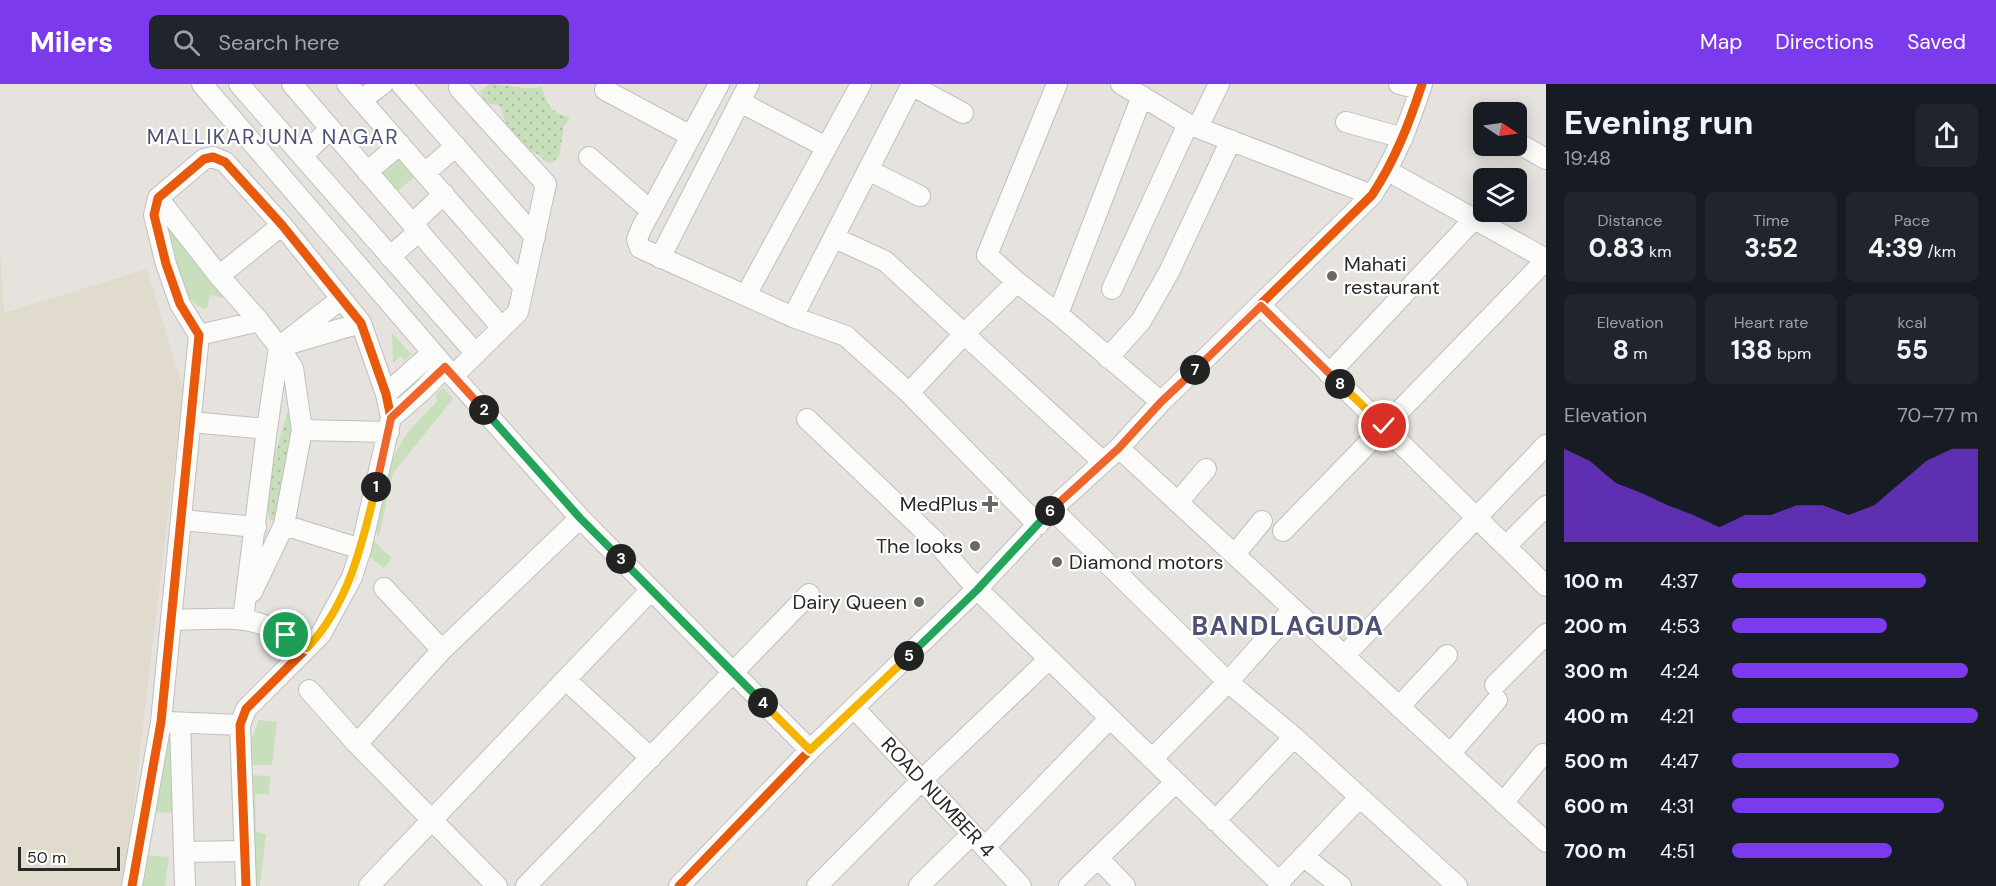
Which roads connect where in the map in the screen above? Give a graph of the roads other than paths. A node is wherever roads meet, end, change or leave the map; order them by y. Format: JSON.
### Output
{"nodes":[{"id":1,"x":202,"y":84,"type":"edge"},
{"id":2,"x":239,"y":84,"type":"edge"},
{"id":3,"x":292,"y":84,"type":"edge"},
{"id":4,"x":347,"y":84,"type":"edge"},
{"id":5,"x":383,"y":84,"type":"edge"},
{"id":6,"x":401,"y":84,"type":"edge"},
{"id":7,"x":720,"y":84,"type":"edge"},
{"id":8,"x":749,"y":84,"type":"edge"},
{"id":9,"x":861,"y":84,"type":"edge"},
{"id":10,"x":911,"y":84,"type":"edge"},
{"id":11,"x":1056,"y":84,"type":"edge"},
{"id":12,"x":1121,"y":84,"type":"edge"},
{"id":13,"x":1219,"y":84,"type":"edge"},
{"id":14,"x":1399,"y":84,"type":"edge"},
{"id":15,"x":1421,"y":86,"type":"edge"},
{"id":16,"x":459,"y":88,"type":"dead end"},
{"id":17,"x":605,"y":90,"type":"dead end"},
{"id":18,"x":1142,"y":96,"type":"junction"},
{"id":19,"x":361,"y":100,"type":"junction"},
{"id":20,"x":740,"y":102,"type":"junction"},
{"id":21,"x":963,"y":113,"type":"dead end"},
{"id":22,"x":1346,"y":122,"type":"dead end"},
{"id":23,"x":1193,"y":126,"type":"junction"},
{"id":24,"x":330,"y":129,"type":"junction"},
{"id":25,"x":691,"y":136,"type":"junction"},
{"id":26,"x":1403,"y":138,"type":"junction"},
{"id":27,"x":1231,"y":140,"type":"junction"},
{"id":28,"x":400,"y":144,"type":"junction"},
{"id":29,"x":456,"y":146,"type":"junction"},
{"id":30,"x":826,"y":147,"type":"junction"},
{"id":31,"x":1527,"y":148,"type":"edge"},
{"id":32,"x":302,"y":156,"type":"junction"},
{"id":33,"x":589,"y":157,"type":"dead end"},
{"id":34,"x":1546,"y":159,"type":"edge"},
{"id":35,"x":868,"y":170,"type":"junction"},
{"id":36,"x":1388,"y":171,"type":"junction"},
{"id":37,"x":368,"y":172,"type":"junction"},
{"id":38,"x":425,"y":173,"type":"junction"},
{"id":39,"x":444,"y":194,"type":"junction"},
{"id":40,"x":1372,"y":195,"type":"junction"},
{"id":41,"x":920,"y":196,"type":"dead end"},
{"id":42,"x":158,"y":198,"type":"junction"},
{"id":43,"x":651,"y":211,"type":"junction"},
{"id":44,"x":1473,"y":218,"type":"edge"},
{"id":45,"x":1473,"y":220,"type":"edge"},
{"id":46,"x":1479,"y":222,"type":"edge"},
{"id":47,"x":282,"y":225,"type":"junction"},
{"id":48,"x":415,"y":228,"type":"junction"},
{"id":49,"x":535,"y":237,"type":"junction"},
{"id":50,"x":835,"y":238,"type":"junction"},
{"id":51,"x":390,"y":257,"type":"junction"},
{"id":52,"x":660,"y":258,"type":"junction"},
{"id":53,"x":1546,"y":260,"type":"edge"},
{"id":54,"x":219,"y":276,"type":"junction"},
{"id":55,"x":1017,"y":282,"type":"junction"},
{"id":56,"x":523,"y":286,"type":"junction"},
{"id":57,"x":1112,"y":289,"type":"dead end"},
{"id":58,"x":746,"y":295,"type":"junction"},
{"id":59,"x":341,"y":299,"type":"junction"},
{"id":60,"x":1261,"y":306,"type":"junction"},
{"id":61,"x":1058,"y":314,"type":"junction"},
{"id":62,"x":793,"y":317,"type":"junction"},
{"id":63,"x":259,"y":321,"type":"junction"},
{"id":64,"x":361,"y":323,"type":"junction"},
{"id":65,"x":502,"y":328,"type":"junction"},
{"id":66,"x":965,"y":333,"type":"junction"},
{"id":67,"x":199,"y":335,"type":"junction"},
{"id":68,"x":279,"y":347,"type":"junction"},
{"id":69,"x":476,"y":354,"type":"junction"},
{"id":70,"x":1108,"y":358,"type":"junction"},
{"id":71,"x":443,"y":365,"type":"junction"},
{"id":72,"x":1329,"y":374,"type":"junction"},
{"id":73,"x":909,"y":393,"type":"junction"},
{"id":74,"x":386,"y":394,"type":"junction"},
{"id":75,"x":1161,"y":402,"type":"junction"},
{"id":76,"x":807,"y":419,"type":"dead end"},
{"id":77,"x":191,"y":422,"type":"junction"},
{"id":78,"x":390,"y":425,"type":"junction"},
{"id":79,"x":1384,"y":426,"type":"junction"},
{"id":80,"x":267,"y":429,"type":"junction"},
{"id":81,"x":302,"y":430,"type":"junction"},
{"id":82,"x":1546,"y":445,"type":"edge"},
{"id":83,"x":1119,"y":448,"type":"junction"},
{"id":84,"x":1103,"y":462,"type":"junction"},
{"id":85,"x":1206,"y":469,"type":"dead end"},
{"id":86,"x":1178,"y":502,"type":"junction"},
{"id":87,"x":1546,"y":506,"type":"edge"},
{"id":88,"x":1052,"y":509,"type":"junction"},
{"id":89,"x":580,"y":518,"type":"junction"},
{"id":90,"x":1478,"y":518,"type":"junction"},
{"id":91,"x":182,"y":520,"type":"junction"},
{"id":92,"x":1262,"y":521,"type":"dead end"},
{"id":93,"x":284,"y":525,"type":"junction"},
{"id":94,"x":1038,"y":525,"type":"junction"},
{"id":95,"x":256,"y":527,"type":"junction"},
{"id":96,"x":1283,"y":531,"type":"dead end"},
{"id":97,"x":1506,"y":546,"type":"junction"},
{"id":98,"x":361,"y":549,"type":"junction"},
{"id":99,"x":1235,"y":554,"type":"junction"},
{"id":100,"x":1546,"y":586,"type":"edge"},
{"id":101,"x":384,"y":588,"type":"dead end"},
{"id":102,"x":651,"y":590,"type":"junction"},
{"id":103,"x":977,"y":590,"type":"junction"},
{"id":104,"x":809,"y":594,"type":"dead end"},
{"id":105,"x":1293,"y":609,"type":"junction"},
{"id":106,"x":243,"y":616,"type":"junction"},
{"id":107,"x":172,"y":620,"type":"junction"},
{"id":108,"x":1546,"y":634,"type":"edge"},
{"id":109,"x":307,"y":648,"type":"junction"},
{"id":110,"x":442,"y":650,"type":"junction"},
{"id":111,"x":1344,"y":656,"type":"junction"},
{"id":112,"x":1447,"y":656,"type":"dead end"},
{"id":113,"x":1049,"y":659,"type":"junction"},
{"id":114,"x":733,"y":674,"type":"junction"},
{"id":115,"x":566,"y":680,"type":"junction"},
{"id":116,"x":1228,"y":682,"type":"junction"},
{"id":117,"x":309,"y":690,"type":"dead end"},
{"id":118,"x":1399,"y":707,"type":"junction"},
{"id":119,"x":855,"y":709,"type":"junction"},
{"id":120,"x":1110,"y":718,"type":"junction"},
{"id":121,"x":170,"y":722,"type":"junction"},
{"id":122,"x":240,"y":725,"type":"junction"},
{"id":123,"x":1294,"y":737,"type":"junction"},
{"id":124,"x":357,"y":744,"type":"junction"},
{"id":125,"x":810,"y":750,"type":"junction"},
{"id":126,"x":1450,"y":754,"type":"junction"},
{"id":127,"x":1543,"y":754,"type":"dead end"},
{"id":128,"x":651,"y":758,"type":"junction"},
{"id":129,"x":1152,"y":759,"type":"junction"},
{"id":130,"x":922,"y":780,"type":"junction"},
{"id":131,"x":1176,"y":782,"type":"junction"},
{"id":132,"x":1359,"y":798,"type":"junction"},
{"id":133,"x":1503,"y":803,"type":"junction"},
{"id":134,"x":1215,"y":821,"type":"junction"},
{"id":135,"x":432,"y":822,"type":"junction"},
{"id":136,"x":979,"y":841,"type":"junction"},
{"id":137,"x":1546,"y":842,"type":"edge"},
{"id":138,"x":245,"y":850,"type":"junction"},
{"id":139,"x":184,"y":852,"type":"junction"},
{"id":140,"x":1303,"y":856,"type":"junction"},
{"id":141,"x":1098,"y":858,"type":"junction"},
{"id":142,"x":1279,"y":884,"type":"edge"},
{"id":143,"x":132,"y":886,"type":"edge"},
{"id":144,"x":184,"y":886,"type":"edge"},
{"id":145,"x":246,"y":886,"type":"edge"},
{"id":146,"x":369,"y":886,"type":"edge"},
{"id":147,"x":497,"y":886,"type":"edge"},
{"id":148,"x":526,"y":886,"type":"edge"},
{"id":149,"x":679,"y":886,"type":"edge"},
{"id":150,"x":817,"y":886,"type":"edge"},
{"id":151,"x":919,"y":886,"type":"edge"},
{"id":152,"x":1021,"y":886,"type":"edge"},
{"id":153,"x":1069,"y":886,"type":"edge"},
{"id":154,"x":1125,"y":886,"type":"edge"},
{"id":155,"x":1341,"y":886,"type":"edge"},
{"id":156,"x":1457,"y":886,"type":"edge"}],
"edges":[{"from":1,"to":71,"type":"street"},
{"from":2,"to":32,"type":"street"},
{"from":3,"to":24,"type":"street"},
{"from":4,"to":19,"type":"street"},
{"from":5,"to":19,"type":"street"},
{"from":6,"to":29,"type":"street"},
{"from":7,"to":25,"type":"street"},
{"from":8,"to":20,"type":"street"},
{"from":9,"to":30,"type":"street"},
{"from":10,"to":21,"type":"street"},
{"from":10,"to":35,"type":"street"},
{"from":11,"to":55,"type":"street"},
{"from":12,"to":18,"type":"street"},
{"from":13,"to":23,"type":"street"},
{"from":14,"to":15,"type":"street"},
{"from":15,"to":26,"type":"street"},
{"from":16,"to":49,"type":"street"},
{"from":17,"to":25,"type":"street"},
{"from":18,"to":23,"type":"street"},
{"from":18,"to":61,"type":"street"},
{"from":19,"to":28,"type":"street"},
{"from":20,"to":30,"type":"street"},
{"from":20,"to":52,"type":"street"},
{"from":22,"to":26,"type":"street"},
{"from":23,"to":27,"type":"street"},
{"from":23,"to":57,"type":"street"},
{"from":24,"to":32,"type":"street"},
{"from":24,"to":37,"type":"street"},
{"from":25,"to":43,"type":"street"},
{"from":26,"to":36,"type":"street"},
{"from":27,"to":40,"type":"street"},
{"from":27,"to":70,"type":"street"},
{"from":28,"to":37,"type":"street"},
{"from":28,"to":38,"type":"street"},
{"from":29,"to":38,"type":"street"},
{"from":29,"to":49,"type":"street"},
{"from":30,"to":58,"type":"street"},
{"from":31,"to":34,"type":"street"},
{"from":32,"to":51,"type":"street"},
{"from":33,"to":43,"type":"street"},
{"from":35,"to":41,"type":"street"},
{"from":35,"to":50,"type":"street"},
{"from":36,"to":40,"type":"street"},
{"from":36,"to":44,"type":"street"},
{"from":37,"to":48,"type":"street"},
{"from":38,"to":39,"type":"street"},
{"from":39,"to":48,"type":"street"},
{"from":39,"to":56,"type":"street"},
{"from":40,"to":60,"type":"street"},
{"from":42,"to":47,"type":"street"},
{"from":42,"to":54,"type":"street"},
{"from":42,"to":67,"type":"street"},
{"from":43,"to":52,"type":"street"},
{"from":45,"to":72,"type":"street"},
{"from":46,"to":53,"type":"street"},
{"from":47,"to":54,"type":"street"},
{"from":47,"to":59,"type":"street"},
{"from":48,"to":51,"type":"street"},
{"from":48,"to":65,"type":"street"},
{"from":49,"to":56,"type":"street"},
{"from":50,"to":62,"type":"street"},
{"from":50,"to":66,"type":"street"},
{"from":51,"to":69,"type":"street"},
{"from":52,"to":58,"type":"street"},
{"from":53,"to":79,"type":"street"},
{"from":54,"to":63,"type":"street"},
{"from":55,"to":61,"type":"street"},
{"from":55,"to":66,"type":"street"},
{"from":56,"to":65,"type":"street"},
{"from":58,"to":62,"type":"street"},
{"from":59,"to":64,"type":"street"},
{"from":59,"to":68,"type":"street"},
{"from":60,"to":72,"type":"street"},
{"from":60,"to":75,"type":"street"},
{"from":61,"to":70,"type":"street"},
{"from":62,"to":73,"type":"street"},
{"from":63,"to":67,"type":"street"},
{"from":63,"to":68,"type":"street"},
{"from":64,"to":68,"type":"street"},
{"from":64,"to":74,"type":"street"},
{"from":65,"to":69,"type":"street"},
{"from":66,"to":73,"type":"street"},
{"from":66,"to":84,"type":"street"},
{"from":67,"to":77,"type":"street"},
{"from":68,"to":80,"type":"street"},
{"from":68,"to":81,"type":"street"},
{"from":69,"to":71,"type":"street"},
{"from":70,"to":75,"type":"street"},
{"from":71,"to":74,"type":"street"},
{"from":71,"to":78,"type":"street"},
{"from":71,"to":89,"type":"street"},
{"from":72,"to":79,"type":"street"},
{"from":73,"to":94,"type":"street"},
{"from":74,"to":78,"type":"street"},
{"from":75,"to":83,"type":"street"},
{"from":76,"to":103,"type":"street"},
{"from":77,"to":80,"type":"street"},
{"from":77,"to":91,"type":"street"},
{"from":78,"to":81,"type":"street"},
{"from":78,"to":98,"type":"street"},
{"from":79,"to":90,"type":"street"},
{"from":79,"to":96,"type":"street"},
{"from":80,"to":95,"type":"street"},
{"from":81,"to":93,"type":"street"},
{"from":82,"to":90,"type":"street"},
{"from":83,"to":84,"type":"street"},
{"from":83,"to":86,"type":"street"},
{"from":84,"to":88,"type":"street"},
{"from":85,"to":86,"type":"street"},
{"from":86,"to":99,"type":"street"},
{"from":87,"to":97,"type":"street"},
{"from":88,"to":94,"type":"street"},
{"from":88,"to":116,"type":"street"},
{"from":89,"to":102,"type":"street"},
{"from":89,"to":110,"type":"street"},
{"from":90,"to":97,"type":"street"},
{"from":90,"to":111,"type":"street"},
{"from":91,"to":95,"type":"street"},
{"from":91,"to":107,"type":"street"},
{"from":92,"to":99,"type":"street"},
{"from":93,"to":98,"type":"street"},
{"from":93,"to":106,"type":"street"},
{"from":94,"to":103,"type":"street"},
{"from":95,"to":106,"type":"street"},
{"from":97,"to":100,"type":"street"},
{"from":98,"to":109,"type":"street"},
{"from":99,"to":105,"type":"street"},
{"from":101,"to":110,"type":"street"},
{"from":102,"to":114,"type":"street"},
{"from":102,"to":115,"type":"street"},
{"from":103,"to":113,"type":"street"},
{"from":103,"to":119,"type":"street"},
{"from":104,"to":114,"type":"street"},
{"from":105,"to":111,"type":"street"},
{"from":105,"to":116,"type":"street"},
{"from":106,"to":107,"type":"street"},
{"from":106,"to":109,"type":"street"},
{"from":107,"to":121,"type":"street"},
{"from":108,"to":126,"type":"street"},
{"from":109,"to":122,"type":"street"},
{"from":110,"to":124,"type":"street"},
{"from":111,"to":118,"type":"street"},
{"from":112,"to":118,"type":"street"},
{"from":113,"to":120,"type":"street"},
{"from":113,"to":130,"type":"street"},
{"from":114,"to":125,"type":"street"},
{"from":114,"to":128,"type":"street"},
{"from":115,"to":128,"type":"street"},
{"from":115,"to":135,"type":"street"},
{"from":116,"to":123,"type":"street"},
{"from":116,"to":129,"type":"street"},
{"from":117,"to":124,"type":"street"},
{"from":118,"to":126,"type":"street"},
{"from":119,"to":125,"type":"street"},
{"from":119,"to":130,"type":"street","name":"ROAD NUMBER 4"},
{"from":120,"to":129,"type":"street"},
{"from":120,"to":136,"type":"street"},
{"from":121,"to":122,"type":"street"},
{"from":121,"to":139,"type":"street"},
{"from":121,"to":143,"type":"street"},
{"from":122,"to":138,"type":"street"},
{"from":123,"to":132,"type":"street"},
{"from":123,"to":134,"type":"street"},
{"from":124,"to":135,"type":"street"},
{"from":125,"to":149,"type":"street"},
{"from":126,"to":133,"type":"street"},
{"from":127,"to":133,"type":"street"},
{"from":128,"to":148,"type":"street"},
{"from":129,"to":131,"type":"street"},
{"from":130,"to":136,"type":"street","name":"ROAD NUMBER 4"},
{"from":130,"to":150,"type":"street"},
{"from":131,"to":134,"type":"street"},
{"from":131,"to":141,"type":"street"},
{"from":132,"to":140,"type":"street"},
{"from":132,"to":156,"type":"street"},
{"from":133,"to":137,"type":"street"},
{"from":134,"to":142,"type":"street"},
{"from":135,"to":146,"type":"street"},
{"from":135,"to":147,"type":"street"},
{"from":136,"to":151,"type":"street"},
{"from":136,"to":152,"type":"street","name":"ROAD NUMBER 4"},
{"from":138,"to":139,"type":"street"},
{"from":138,"to":145,"type":"street"},
{"from":139,"to":144,"type":"street"},
{"from":140,"to":142,"type":"street"},
{"from":140,"to":155,"type":"street"},
{"from":141,"to":153,"type":"street"},
{"from":141,"to":154,"type":"street"}]}
